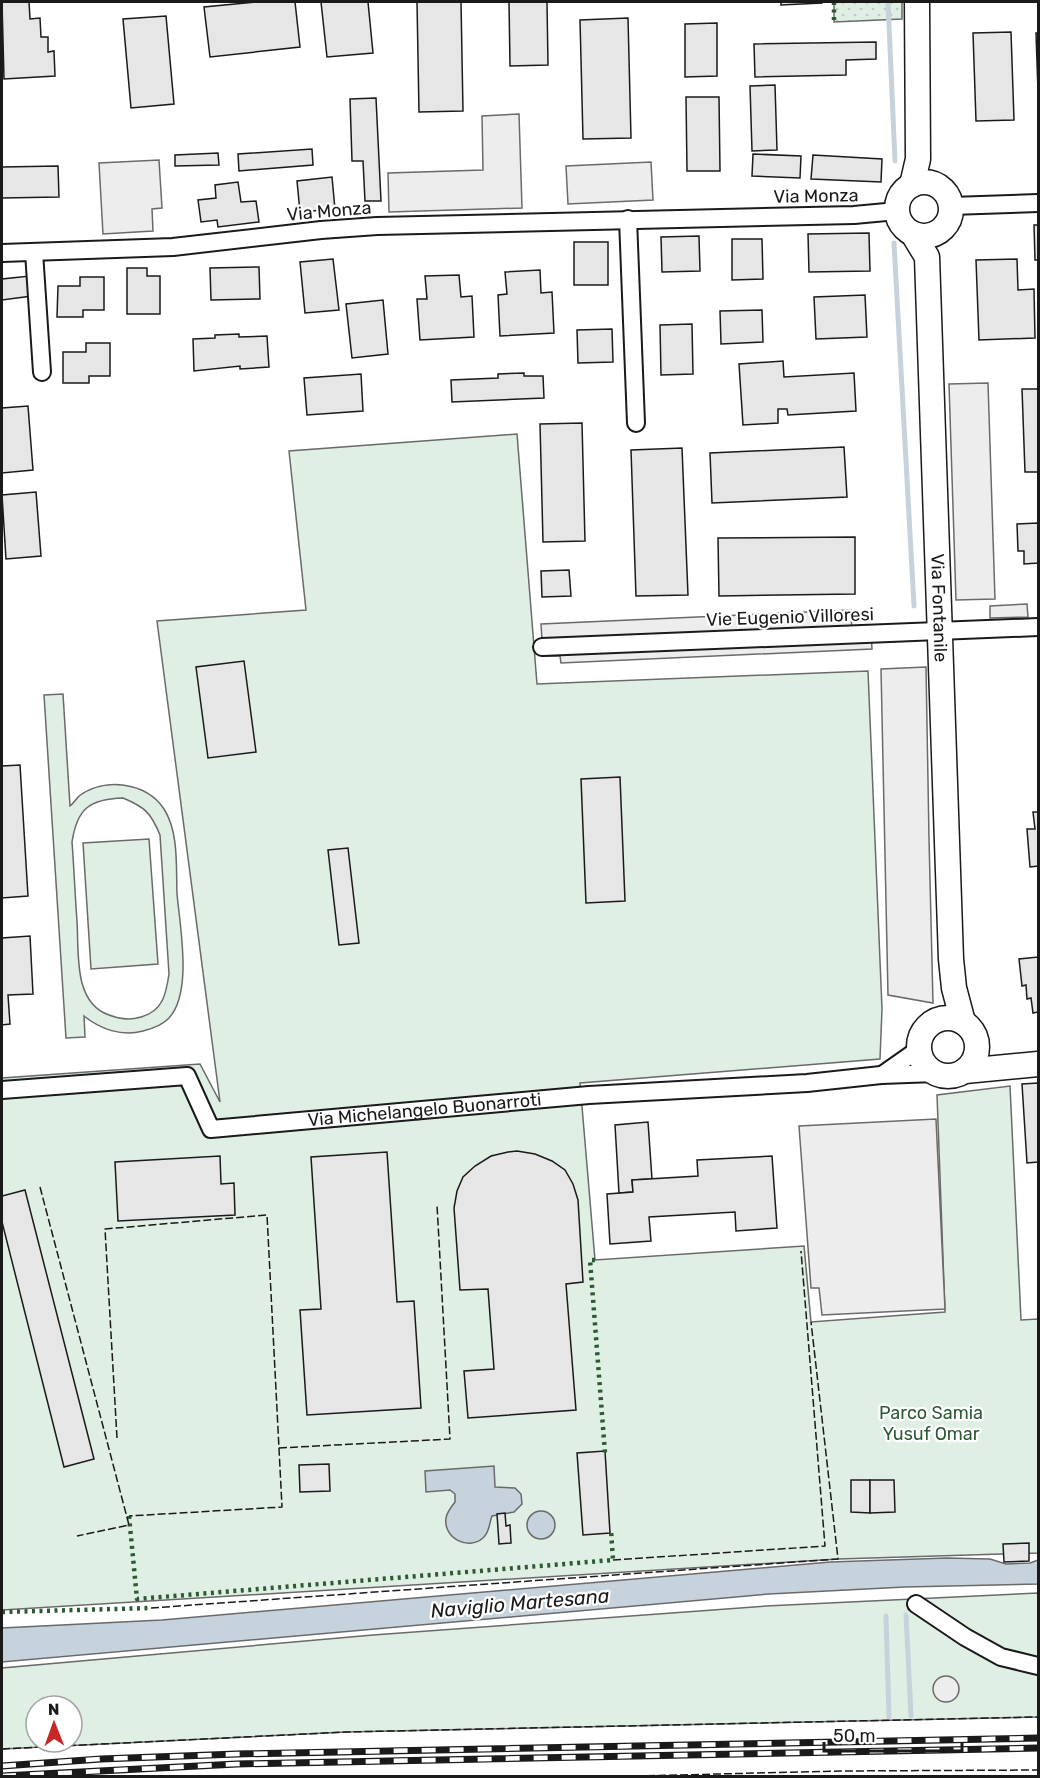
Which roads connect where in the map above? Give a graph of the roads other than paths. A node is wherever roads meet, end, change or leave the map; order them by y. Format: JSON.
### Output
{"nodes":[{"id":1,"x":917,"y":2,"type":"edge"},
{"id":2,"x":921,"y":184,"type":"junction"},
{"id":3,"x":1038,"y":202,"type":"edge"},
{"id":4,"x":951,"y":206,"type":"junction"},
{"id":5,"x":897,"y":211,"type":"junction"},
{"id":6,"x":628,"y":219,"type":"junction"},
{"id":7,"x":940,"y":231,"type":"junction"},
{"id":8,"x":913,"y":234,"type":"junction"},
{"id":9,"x":34,"y":252,"type":"junction"},
{"id":10,"x":2,"y":253,"type":"edge"},
{"id":11,"x":927,"y":257,"type":"junction"},
{"id":12,"x":42,"y":372,"type":"dead end"},
{"id":13,"x":636,"y":423,"type":"dead end"},
{"id":14,"x":1038,"y":627,"type":"edge"},
{"id":15,"x":940,"y":631,"type":"junction"},
{"id":16,"x":543,"y":647,"type":"dead end"},
{"id":17,"x":951,"y":959,"type":"junction"},
{"id":18,"x":938,"y":1020,"type":"junction"},
{"id":19,"x":963,"y":1022,"type":"junction"},
{"id":20,"x":919,"y":1049,"type":"junction"},
{"id":21,"x":977,"y":1050,"type":"junction"},
{"id":22,"x":1030,"y":1065,"type":"edge"},
{"id":23,"x":964,"y":1071,"type":"junction"},
{"id":24,"x":936,"y":1073,"type":"junction"},
{"id":25,"x":881,"y":1075,"type":"junction"},
{"id":26,"x":2,"y":1090,"type":"edge"},
{"id":27,"x":916,"y":1604,"type":"dead end"},
{"id":28,"x":1038,"y":1666,"type":"edge"}],
"edges":[{"from":1,"to":2,"type":"street"},
{"from":2,"to":4,"type":"street"},
{"from":2,"to":5,"type":"street"},
{"from":3,"to":4,"type":"street"},
{"from":4,"to":7,"type":"street"},
{"from":5,"to":6,"type":"street","name":"Via Monza"},
{"from":5,"to":8,"type":"street"},
{"from":6,"to":9,"type":"street","name":"Via Monza"},
{"from":6,"to":13,"type":"street"},
{"from":7,"to":8,"type":"street"},
{"from":7,"to":11,"type":"street","name":"Via Fontanile"},
{"from":8,"to":11,"type":"street","name":"Via Fontanile"},
{"from":9,"to":10,"type":"street","name":"Via Monza"},
{"from":9,"to":12,"type":"street"},
{"from":11,"to":15,"type":"street","name":"Via Fontanile"},
{"from":14,"to":15,"type":"street","name":"Vie Eugenio Villoresi"},
{"from":15,"to":16,"type":"street","name":"Vie Eugenio Villoresi"},
{"from":15,"to":17,"type":"street","name":"Via Fontanile"},
{"from":17,"to":18,"type":"street","name":"Via Fontanile"},
{"from":17,"to":19,"type":"street","name":"Via Fontanile"},
{"from":18,"to":19,"type":"street"},
{"from":18,"to":20,"type":"street"},
{"from":19,"to":21,"type":"street"},
{"from":20,"to":24,"type":"street"},
{"from":20,"to":25,"type":"street","name":"Via Michelangelo Buonarroti"},
{"from":21,"to":22,"type":"street"},
{"from":21,"to":23,"type":"street"},
{"from":22,"to":23,"type":"street"},
{"from":23,"to":24,"type":"street"},
{"from":24,"to":25,"type":"street","name":"Via Michelangelo Buonarroti"},
{"from":25,"to":26,"type":"street","name":"Via Michelangelo Buonarroti"},
{"from":27,"to":28,"type":"street"}]}
